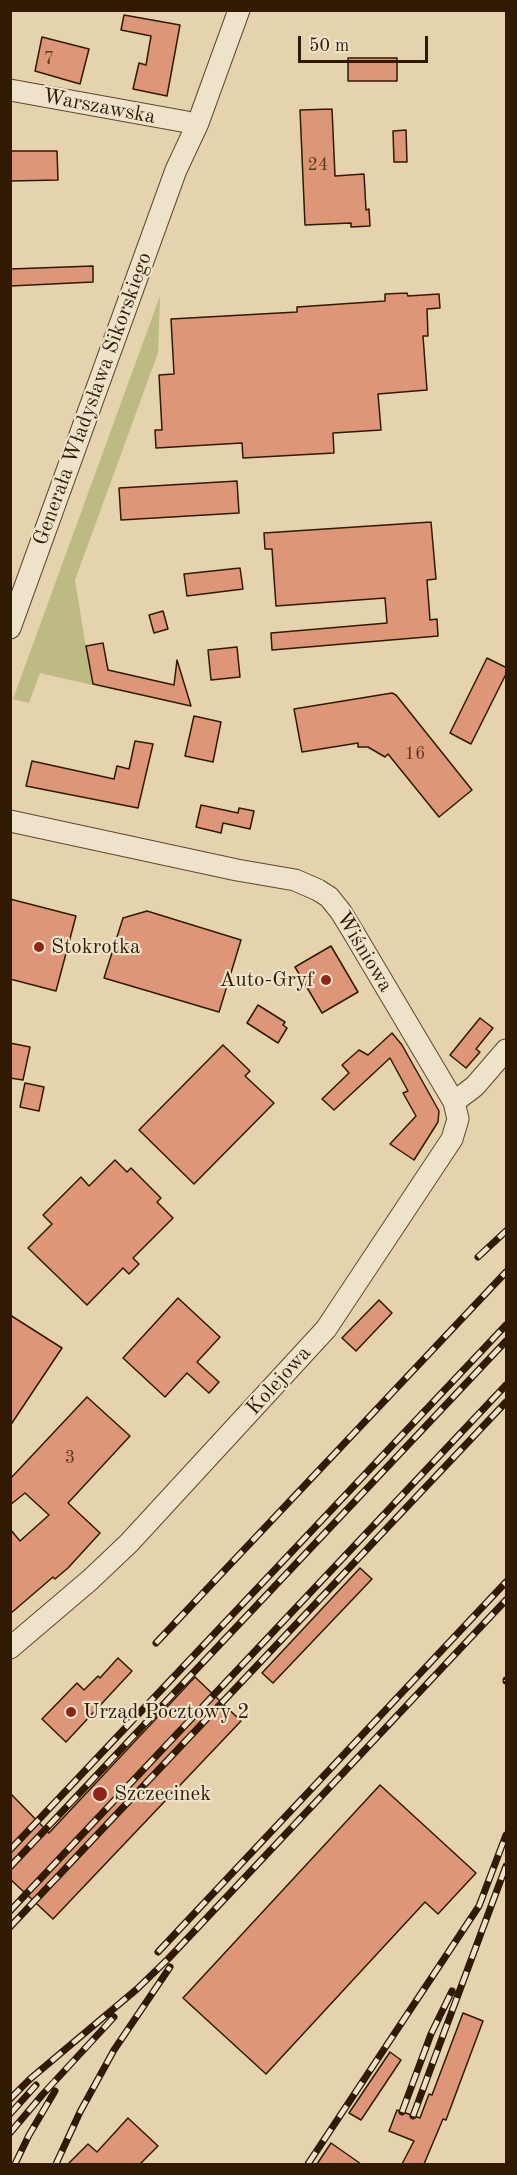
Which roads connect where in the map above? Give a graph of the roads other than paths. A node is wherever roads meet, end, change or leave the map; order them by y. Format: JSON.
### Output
{"nodes":[{"id":1,"x":228,"y":10,"type":"edge"},
{"id":2,"x":239,"y":10,"type":"edge"},
{"id":3,"x":10,"y":90,"type":"edge"},
{"id":4,"x":187,"y":122,"type":"junction"},
{"id":5,"x":176,"y":170,"type":"junction"},
{"id":6,"x":10,"y":628,"type":"edge"},
{"id":7,"x":10,"y":821,"type":"edge"},
{"id":8,"x":507,"y":1050,"type":"edge"},
{"id":9,"x":454,"y":1102,"type":"junction"},
{"id":10,"x":10,"y":1647,"type":"edge"}],
"edges":[{"from":1,"to":4,"type":"street","name":"Generała Władysława Sikorskiego"},
{"from":2,"to":5,"type":"street","name":"Generała Władysława Sikorskiego"},
{"from":3,"to":4,"type":"street","name":"Warszawska"},
{"from":4,"to":5,"type":"street","name":"Generała Władysława Sikorskiego"},
{"from":5,"to":6,"type":"street","name":"Generała Władysława Sikorskiego"},
{"from":7,"to":9,"type":"street","name":"Wiśniowa"},
{"from":8,"to":9,"type":"street"},
{"from":9,"to":10,"type":"street","name":"Kolejowa"}]}
